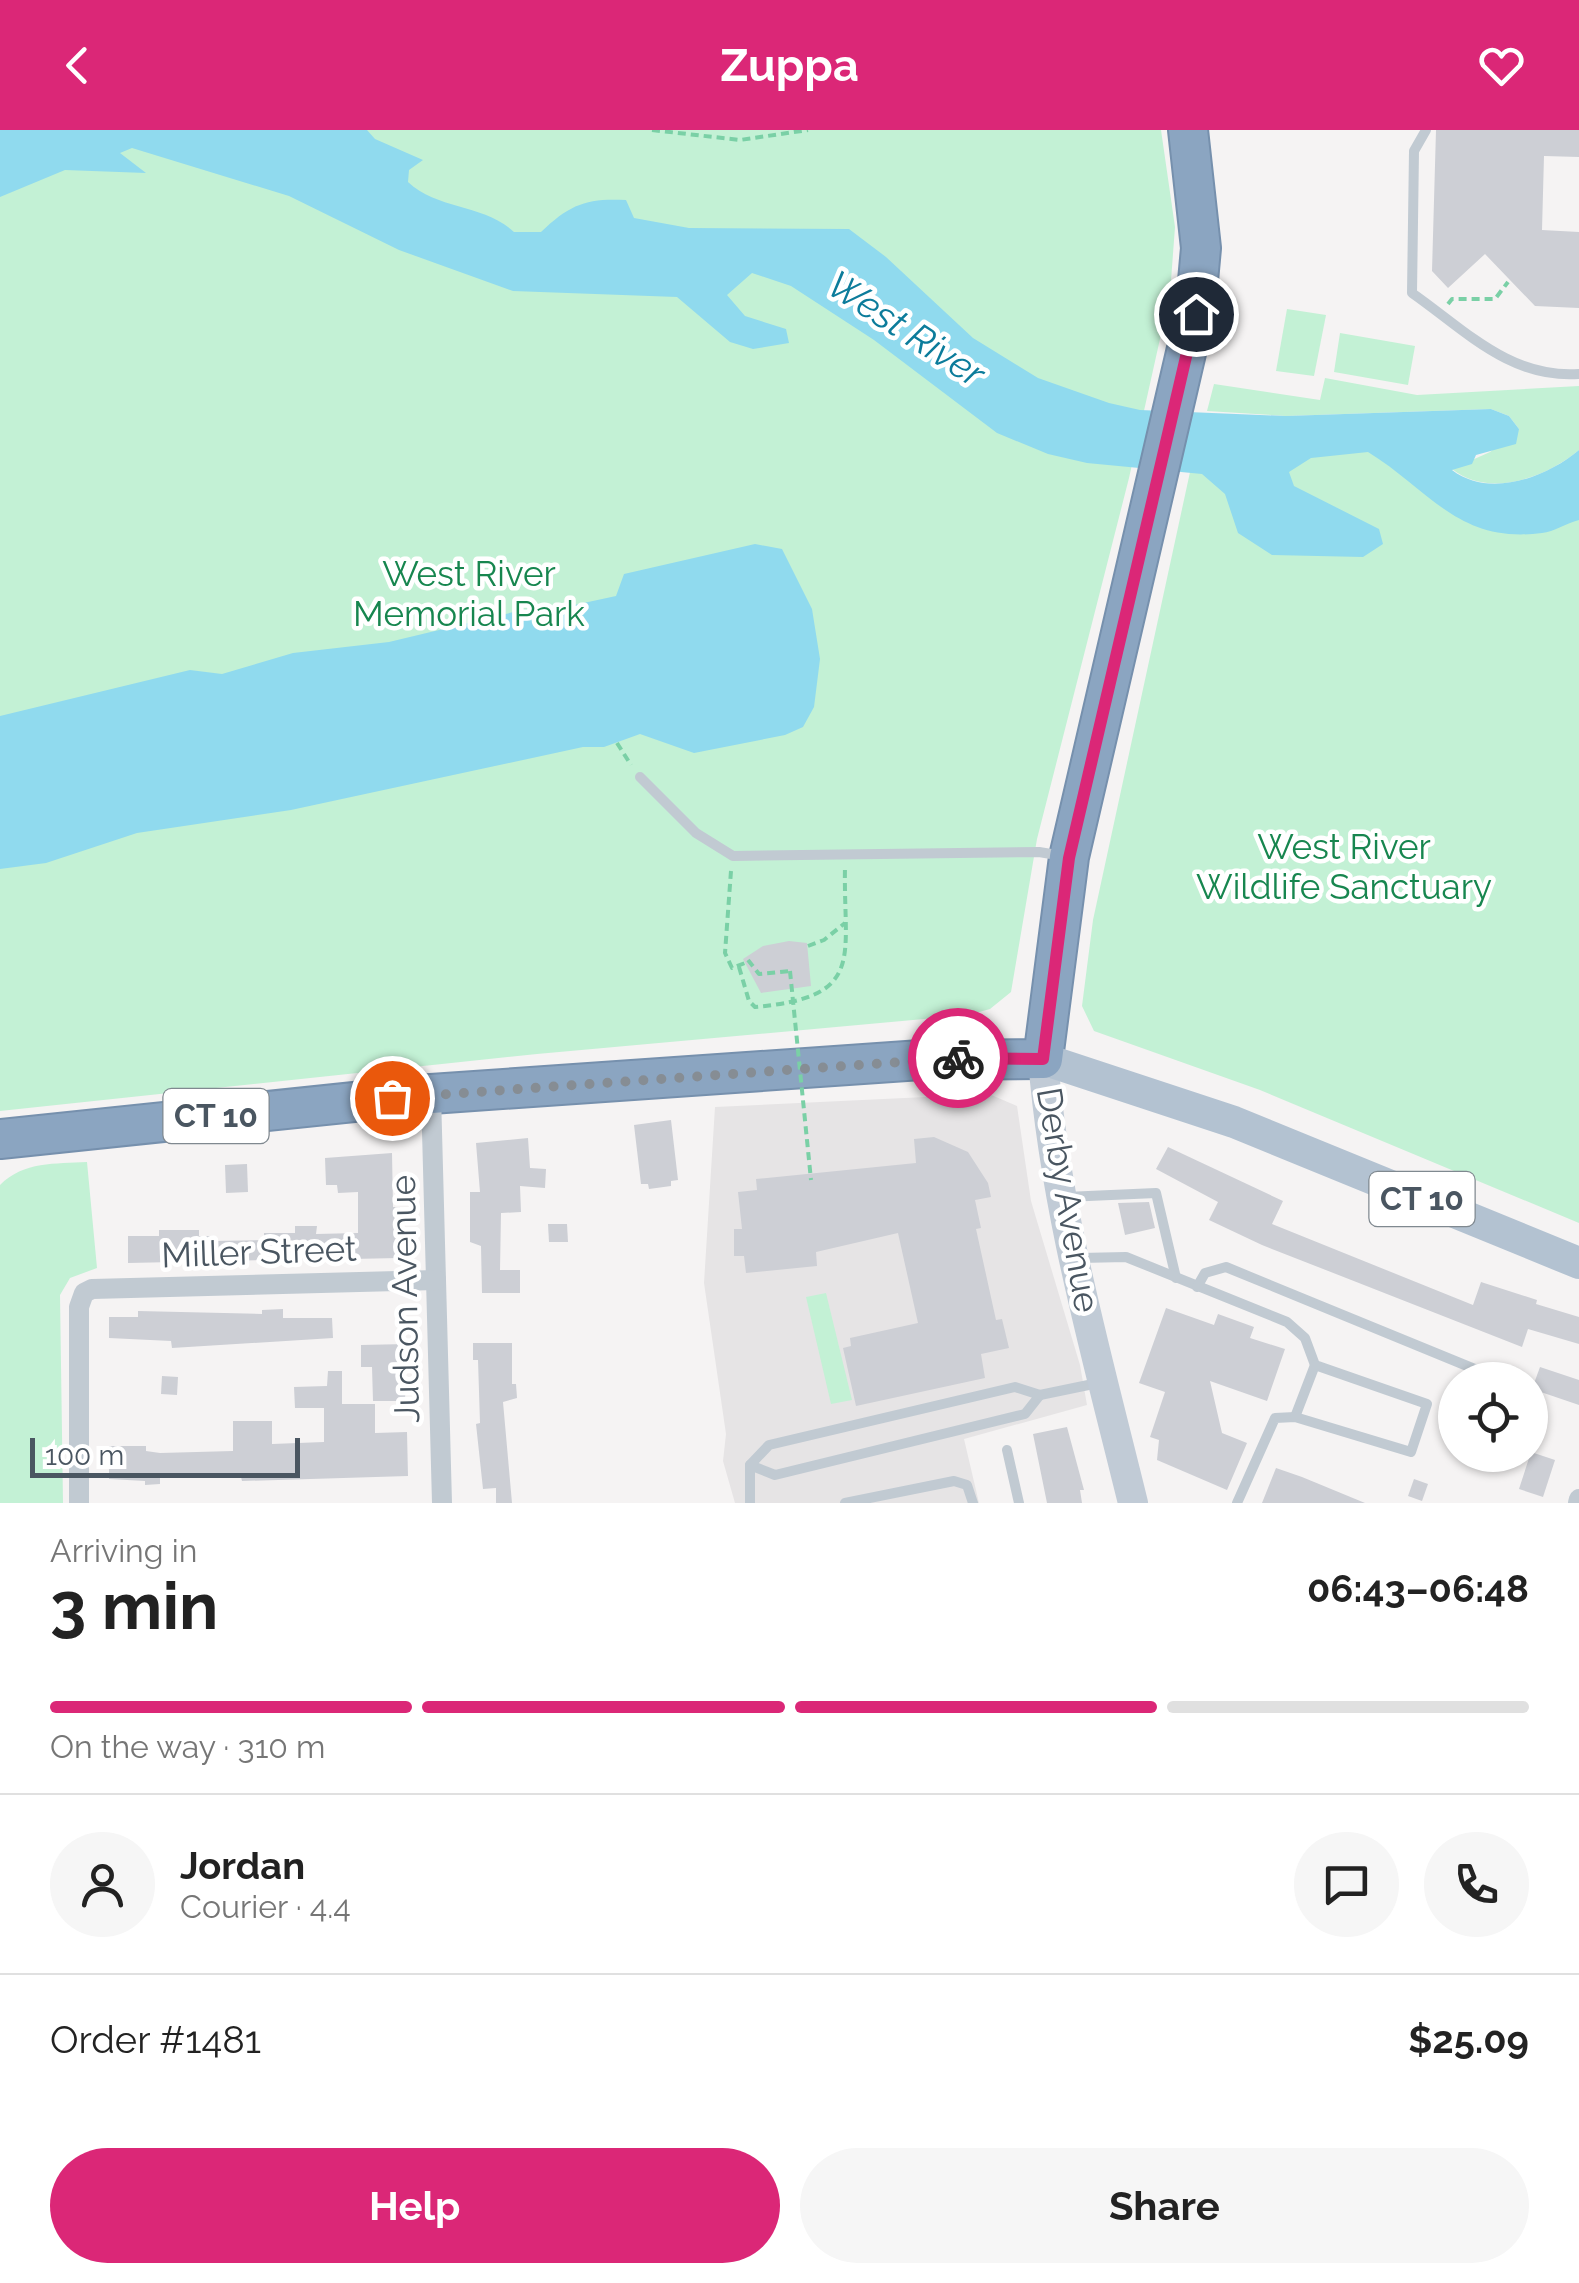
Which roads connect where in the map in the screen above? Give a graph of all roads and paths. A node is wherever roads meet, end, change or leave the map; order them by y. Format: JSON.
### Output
{"nodes":[{"id":1,"x":652,"y":130,"type":"edge"},
{"id":2,"x":808,"y":130,"type":"edge"},
{"id":3,"x":1188,"y":130,"type":"edge"},
{"id":4,"x":1426,"y":130,"type":"edge"},
{"id":5,"x":1508,"y":282,"type":"dead end"},
{"id":6,"x":1441,"y":314,"type":"junction"},
{"id":7,"x":1579,"y":374,"type":"edge"},
{"id":8,"x":617,"y":743,"type":"dead end"},
{"id":9,"x":640,"y":777,"type":"joint"},
{"id":10,"x":733,"y":856,"type":"junction"},
{"id":11,"x":846,"y":856,"type":"junction"},
{"id":12,"x":1069,"y":858,"type":"junction"},
{"id":13,"x":844,"y":923,"type":"junction"},
{"id":14,"x":808,"y":946,"type":"dead end"},
{"id":15,"x":739,"y":967,"type":"junction"},
{"id":16,"x":1043,"y":1059,"type":"junction"},
{"id":17,"x":432,"y":1094,"type":"junction"},
{"id":18,"x":0,"y":1139,"type":"edge"},
{"id":19,"x":811,"y":1180,"type":"dead end"},
{"id":20,"x":1060,"y":1198,"type":"junction"},
{"id":21,"x":1074,"y":1258,"type":"junction"},
{"id":22,"x":1579,"y":1263,"type":"edge"},
{"id":23,"x":1176,"y":1278,"type":"junction"},
{"id":24,"x":436,"y":1280,"type":"junction"},
{"id":25,"x":1197,"y":1287,"type":"junction"},
{"id":26,"x":1306,"y":1304,"type":"junction"},
{"id":27,"x":1294,"y":1326,"type":"junction"},
{"id":28,"x":1457,"y":1362,"type":"edge"},
{"id":29,"x":1314,"y":1365,"type":"junction"},
{"id":30,"x":1104,"y":1382,"type":"junction"},
{"id":31,"x":1040,"y":1395,"type":"junction"},
{"id":32,"x":1295,"y":1417,"type":"junction"},
{"id":33,"x":1007,"y":1450,"type":"dead end"},
{"id":34,"x":750,"y":1465,"type":"junction"},
{"id":35,"x":80,"y":1503,"type":"edge"},
{"id":36,"x":442,"y":1503,"type":"edge"},
{"id":37,"x":750,"y":1503,"type":"edge"},
{"id":38,"x":845,"y":1503,"type":"edge"},
{"id":39,"x":973,"y":1503,"type":"edge"},
{"id":40,"x":1018,"y":1503,"type":"edge"},
{"id":41,"x":1133,"y":1503,"type":"edge"},
{"id":42,"x":1236,"y":1503,"type":"edge"}],
"edges":[{"from":1,"to":2,"type":"path"},
{"from":3,"to":12,"type":"highway","name":"Derby Avenue"},
{"from":4,"to":6,"type":"lane"},
{"from":5,"to":6,"type":"path"},
{"from":6,"to":7,"type":"lane"},
{"from":8,"to":9,"type":"path"},
{"from":9,"to":10,"type":"lane"},
{"from":10,"to":11,"type":"lane"},
{"from":10,"to":15,"type":"path"},
{"from":11,"to":12,"type":"lane"},
{"from":11,"to":13,"type":"path"},
{"from":12,"to":16,"type":"highway","name":"Derby Avenue"},
{"from":13,"to":14,"type":"path"},
{"from":13,"to":15,"type":"path"},
{"from":15,"to":19,"type":"path","bridge":true},
{"from":16,"to":17,"type":"highway","number":"CT 10"},
{"from":16,"to":20,"type":"main road","name":"Derby Avenue"},
{"from":16,"to":22,"type":"main road","number":"CT 10"},
{"from":17,"to":18,"type":"highway","number":"CT 10"},
{"from":17,"to":24,"type":"street","name":"Judson Avenue"},
{"from":20,"to":21,"type":"main road","name":"Derby Avenue"},
{"from":20,"to":23,"type":"lane"},
{"from":21,"to":23,"type":"lane"},
{"from":21,"to":30,"type":"main road","name":"Derby Avenue"},
{"from":23,"to":25,"type":"lane"},
{"from":24,"to":35,"type":"street","name":"Miller Street"},
{"from":24,"to":36,"type":"street","name":"Judson Avenue"},
{"from":25,"to":26,"type":"lane"},
{"from":25,"to":27,"type":"lane"},
{"from":26,"to":27,"type":"lane"},
{"from":26,"to":28,"type":"lane"},
{"from":27,"to":29,"type":"lane"},
{"from":29,"to":32,"type":"lane"},
{"from":29,"to":32,"type":"lane"},
{"from":30,"to":31,"type":"lane"},
{"from":30,"to":41,"type":"main road","name":"Derby Avenue"},
{"from":31,"to":34,"type":"lane"},
{"from":31,"to":34,"type":"lane"},
{"from":32,"to":42,"type":"lane"},
{"from":33,"to":40,"type":"lane"},
{"from":34,"to":37,"type":"lane"},
{"from":38,"to":39,"type":"lane"}]}
